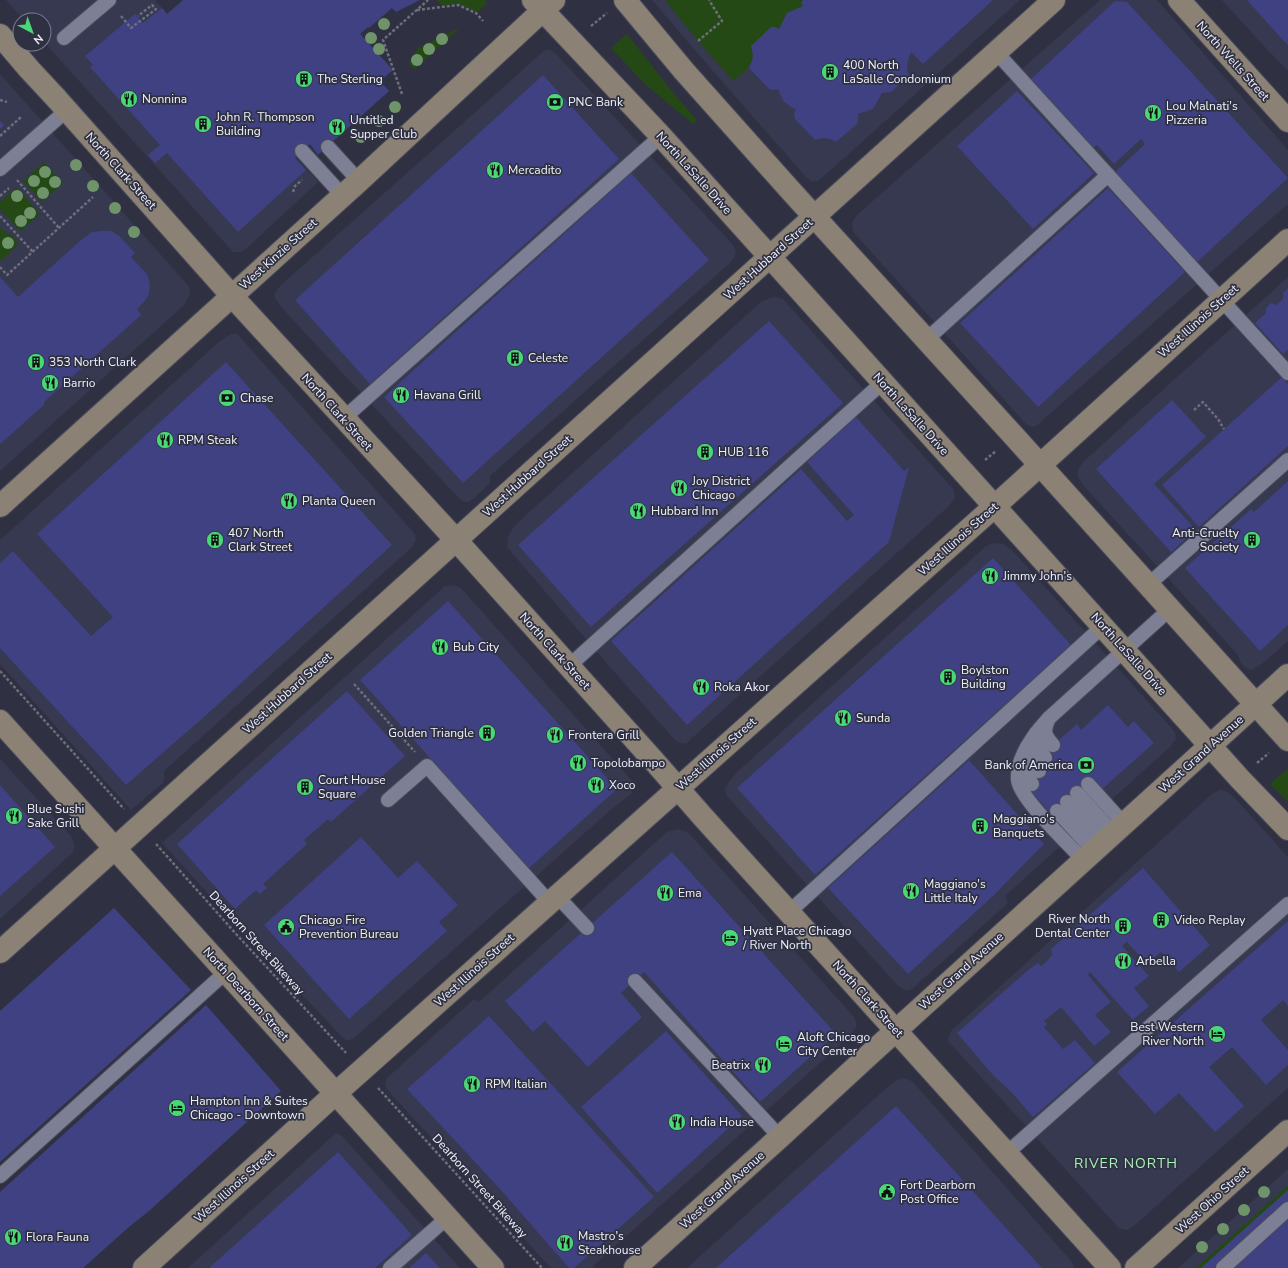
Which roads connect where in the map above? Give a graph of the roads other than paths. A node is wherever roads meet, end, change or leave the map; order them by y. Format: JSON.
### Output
{"nodes":[{"id":1,"x":110,"y":0,"type":"edge"},
{"id":2,"x":1054,"y":0,"type":"edge"},
{"id":3,"x":1179,"y":0,"type":"edge"},
{"id":4,"x":543,"y":3,"type":"edge"},
{"id":5,"x":617,"y":6,"type":"edge"},
{"id":6,"x":0,"y":36,"type":"edge"},
{"id":7,"x":64,"y":38,"type":"dead end"},
{"id":8,"x":996,"y":52,"type":"junction"},
{"id":9,"x":61,"y":104,"type":"junction"},
{"id":10,"x":1288,"y":121,"type":"edge"},
{"id":11,"x":661,"y":136,"type":"junction"},
{"id":12,"x":328,"y":147,"type":"dead end"},
{"id":13,"x":302,"y":151,"type":"dead end"},
{"id":14,"x":0,"y":169,"type":"edge"},
{"id":15,"x":1108,"y":175,"type":"junction"},
{"id":16,"x":359,"y":181,"type":"junction"},
{"id":17,"x":343,"y":196,"type":"junction"},
{"id":18,"x":815,"y":216,"type":"junction"},
{"id":19,"x":1288,"y":240,"type":"edge"},
{"id":20,"x":770,"y":257,"type":"junction"},
{"id":21,"x":232,"y":296,"type":"junction"},
{"id":22,"x":1222,"y":300,"type":"junction"},
{"id":23,"x":926,"y":340,"type":"junction"},
{"id":24,"x":1288,"y":374,"type":"edge"},
{"id":25,"x":883,"y":382,"type":"junction"},
{"id":26,"x":344,"y":418,"type":"junction"},
{"id":27,"x":1288,"y":460,"type":"edge"},
{"id":28,"x":1039,"y":465,"type":"junction"},
{"id":29,"x":0,"y":506,"type":"edge"},
{"id":30,"x":995,"y":506,"type":"junction"},
{"id":31,"x":456,"y":540,"type":"junction"},
{"id":32,"x":1148,"y":585,"type":"junction"},
{"id":33,"x":1170,"y":609,"type":"junction"},
{"id":34,"x":1103,"y":626,"type":"junction"},
{"id":35,"x":1124,"y":650,"type":"junction"},
{"id":36,"x":569,"y":666,"type":"junction"},
{"id":37,"x":1288,"y":675,"type":"edge"},
{"id":38,"x":1256,"y":704,"type":"junction"},
{"id":39,"x":1049,"y":718,"type":"junction"},
{"id":40,"x":1,"y":724,"type":"edge"},
{"id":41,"x":1036,"y":732,"type":"junction"},
{"id":42,"x":1053,"y":745,"type":"dead end"},
{"id":43,"x":1211,"y":745,"type":"junction"},
{"id":44,"x":1279,"y":746,"type":"edge"},
{"id":45,"x":1027,"y":748,"type":"junction"},
{"id":46,"x":1021,"y":763,"type":"junction"},
{"id":47,"x":1032,"y":784,"type":"dead end"},
{"id":48,"x":1088,"y":784,"type":"dead end"},
{"id":49,"x":678,"y":788,"type":"junction"},
{"id":50,"x":388,"y":800,"type":"dead end"},
{"id":51,"x":1288,"y":829,"type":"edge"},
{"id":52,"x":1104,"y":842,"type":"junction"},
{"id":53,"x":114,"y":848,"type":"junction"},
{"id":54,"x":554,"y":899,"type":"junction"},
{"id":55,"x":1288,"y":904,"type":"edge"},
{"id":56,"x":789,"y":912,"type":"junction"},
{"id":57,"x":587,"y":928,"type":"dead end"},
{"id":58,"x":0,"y":952,"type":"edge"},
{"id":59,"x":226,"y":972,"type":"junction"},
{"id":60,"x":635,"y":980,"type":"dead end"},
{"id":61,"x":896,"y":1030,"type":"junction"},
{"id":62,"x":335,"y":1094,"type":"junction"},
{"id":63,"x":1288,"y":1131,"type":"edge"},
{"id":64,"x":780,"y":1138,"type":"junction"},
{"id":65,"x":1007,"y":1154,"type":"junction"},
{"id":66,"x":0,"y":1176,"type":"edge"},
{"id":67,"x":1288,"y":1209,"type":"edge"},
{"id":68,"x":447,"y":1218,"type":"junction"},
{"id":69,"x":144,"y":1268,"type":"edge"},
{"id":70,"x":390,"y":1268,"type":"edge"},
{"id":71,"x":493,"y":1268,"type":"edge"},
{"id":72,"x":634,"y":1268,"type":"edge"},
{"id":73,"x":1110,"y":1268,"type":"edge"},
{"id":74,"x":1136,"y":1268,"type":"edge"},
{"id":75,"x":1223,"y":1268,"type":"edge"}],
"edges":[{"from":1,"to":7,"type":"lane"},
{"from":2,"to":8,"type":"main road","name":"West Hubbard Street"},
{"from":3,"to":10,"type":"main road","name":"North Wells Street"},
{"from":4,"to":11,"type":"main road","name":"North LaSalle Drive"},
{"from":4,"to":16,"type":"main road","name":"West Kinzie Street"},
{"from":5,"to":18,"type":"main road"},
{"from":6,"to":9,"type":"main road","name":"North Clark Street","bridge":true},
{"from":8,"to":15,"type":"lane"},
{"from":8,"to":18,"type":"main road","name":"West Hubbard Street"},
{"from":9,"to":14,"type":"lane"},
{"from":9,"to":21,"type":"main road","name":"North Clark Street"},
{"from":11,"to":20,"type":"main road","name":"North LaSalle Drive"},
{"from":11,"to":26,"type":"lane"},
{"from":12,"to":16,"type":"lane"},
{"from":13,"to":17,"type":"lane"},
{"from":15,"to":22,"type":"lane"},
{"from":15,"to":23,"type":"lane"},
{"from":16,"to":17,"type":"main road","name":"West Kinzie Street"},
{"from":17,"to":21,"type":"main road","name":"West Kinzie Street"},
{"from":18,"to":20,"type":"main road","name":"West Hubbard Street"},
{"from":18,"to":23,"type":"main road"},
{"from":19,"to":22,"type":"main road","name":"West Illinois Street"},
{"from":20,"to":25,"type":"main road","name":"North LaSalle Drive"},
{"from":20,"to":31,"type":"main road","name":"West Hubbard Street"},
{"from":21,"to":26,"type":"main road","name":"North Clark Street"},
{"from":21,"to":29,"type":"main road","name":"West Kinzie Street"},
{"from":22,"to":24,"type":"lane"},
{"from":22,"to":28,"type":"main road","name":"West Illinois Street"},
{"from":23,"to":28,"type":"main road"},
{"from":25,"to":30,"type":"main road","name":"North LaSalle Drive"},
{"from":25,"to":36,"type":"lane"},
{"from":26,"to":31,"type":"main road","name":"North Clark Street"},
{"from":27,"to":32,"type":"lane"},
{"from":28,"to":30,"type":"main road","name":"West Illinois Street"},
{"from":28,"to":32,"type":"main road"},
{"from":30,"to":34,"type":"main road","name":"North LaSalle Drive"},
{"from":30,"to":49,"type":"main road","name":"West Illinois Street"},
{"from":31,"to":36,"type":"main road","name":"North Clark Street"},
{"from":31,"to":53,"type":"main road","name":"West Hubbard Street"},
{"from":32,"to":33,"type":"main road"},
{"from":33,"to":35,"type":"lane"},
{"from":33,"to":38,"type":"main road"},
{"from":34,"to":35,"type":"main road","name":"North LaSalle Drive"},
{"from":34,"to":56,"type":"lane"},
{"from":35,"to":39,"type":"lane"},
{"from":35,"to":43,"type":"main road","name":"North LaSalle Drive"},
{"from":36,"to":49,"type":"main road","name":"North Clark Street"},
{"from":37,"to":38,"type":"main road","name":"West Grand Avenue"},
{"from":38,"to":43,"type":"main road","name":"West Grand Avenue"},
{"from":38,"to":44,"type":"main road"},
{"from":39,"to":41,"type":"lane"},
{"from":39,"to":42,"type":"lane"},
{"from":40,"to":53,"type":"main road","name":"North Dearborn Street"},
{"from":41,"to":45,"type":"lane"},
{"from":41,"to":45,"type":"lane"},
{"from":43,"to":51,"type":"main road","name":"North LaSalle Drive"},
{"from":43,"to":52,"type":"main road","name":"West Grand Avenue"},
{"from":45,"to":46,"type":"lane"},
{"from":46,"to":47,"type":"lane"},
{"from":46,"to":52,"type":"lane"},
{"from":48,"to":52,"type":"lane"},
{"from":49,"to":54,"type":"main road","name":"West Illinois Street"},
{"from":49,"to":56,"type":"main road","name":"North Clark Street"},
{"from":50,"to":54,"type":"lane"},
{"from":52,"to":52,"type":"lane"},
{"from":52,"to":61,"type":"main road","name":"West Grand Avenue"},
{"from":53,"to":58,"type":"main road","name":"West Hubbard Street"},
{"from":53,"to":59,"type":"main road","name":"North Dearborn Street"},
{"from":54,"to":57,"type":"lane"},
{"from":54,"to":62,"type":"main road","name":"West Illinois Street"},
{"from":55,"to":65,"type":"lane"},
{"from":56,"to":61,"type":"main road","name":"North Clark Street"},
{"from":59,"to":62,"type":"main road","name":"North Dearborn Street"},
{"from":59,"to":66,"type":"lane"},
{"from":60,"to":64,"type":"lane"},
{"from":61,"to":64,"type":"main road","name":"West Grand Avenue"},
{"from":61,"to":65,"type":"main road","name":"North Clark Street"},
{"from":62,"to":68,"type":"main road","name":"North Dearborn Street"},
{"from":62,"to":69,"type":"main road","name":"West Illinois Street"},
{"from":63,"to":74,"type":"main road","name":"West Ohio Street"},
{"from":64,"to":72,"type":"main road","name":"West Grand Avenue"},
{"from":65,"to":73,"type":"main road","name":"North Clark Street"},
{"from":67,"to":75,"type":"lane"},
{"from":68,"to":70,"type":"lane"},
{"from":68,"to":71,"type":"main road","name":"North Dearborn Street"}]}
